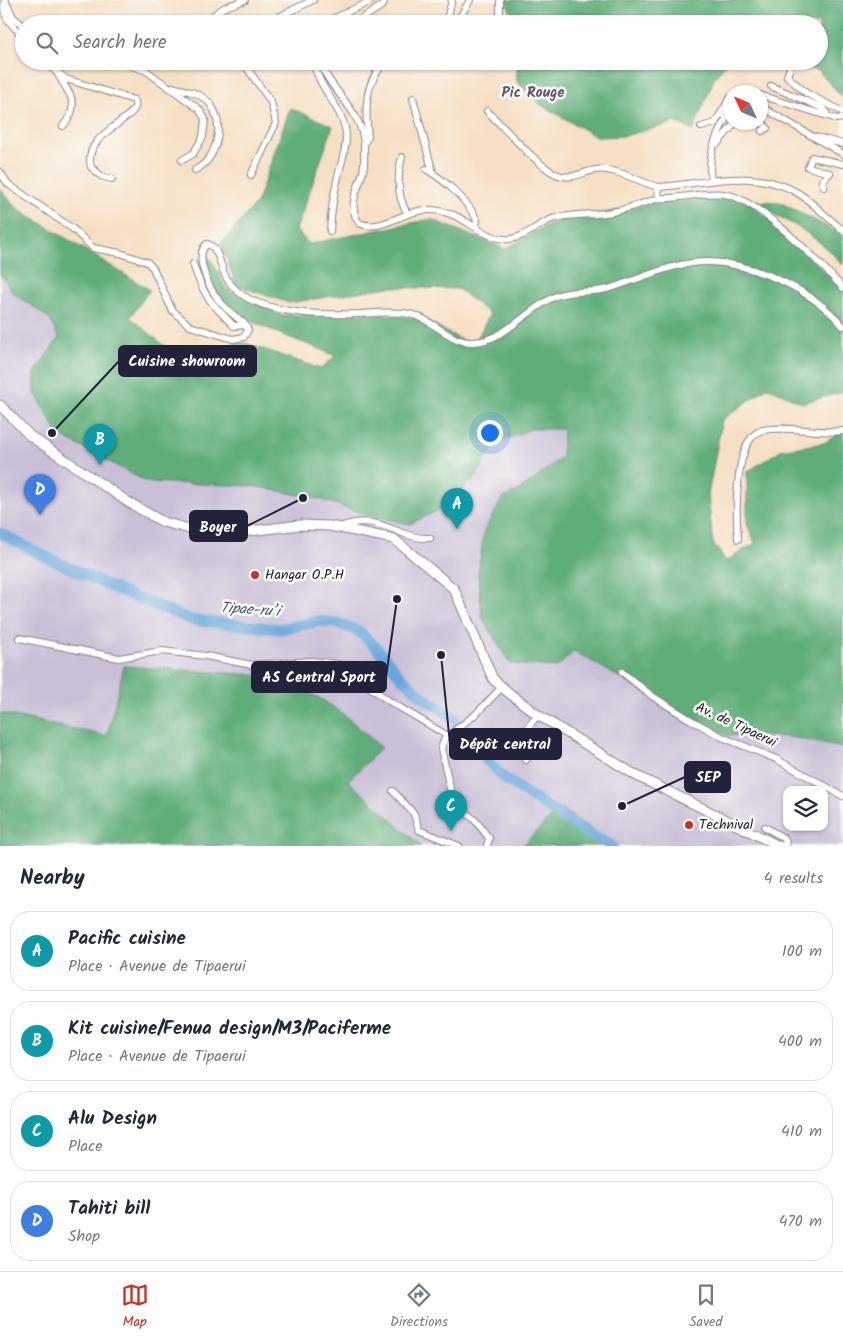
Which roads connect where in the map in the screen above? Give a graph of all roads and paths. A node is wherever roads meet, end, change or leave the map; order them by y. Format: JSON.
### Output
{"nodes":[{"id":1,"x":5,"y":0,"type":"edge"},
{"id":2,"x":245,"y":0,"type":"edge"},
{"id":3,"x":313,"y":0,"type":"edge"},
{"id":4,"x":373,"y":0,"type":"edge"},
{"id":5,"x":384,"y":0,"type":"edge"},
{"id":6,"x":452,"y":0,"type":"edge"},
{"id":7,"x":470,"y":0,"type":"edge"},
{"id":8,"x":500,"y":0,"type":"edge"},
{"id":9,"x":214,"y":15,"type":"edge"},
{"id":10,"x":282,"y":15,"type":"edge"},
{"id":11,"x":341,"y":15,"type":"edge"},
{"id":12,"x":368,"y":15,"type":"edge"},
{"id":13,"x":448,"y":15,"type":"edge"},
{"id":14,"x":461,"y":15,"type":"edge"},
{"id":15,"x":500,"y":15,"type":"edge"},
{"id":16,"x":15,"y":19,"type":"edge"},
{"id":17,"x":15,"y":29,"type":"edge"},
{"id":18,"x":52,"y":70,"type":"edge"},
{"id":19,"x":145,"y":70,"type":"edge"},
{"id":20,"x":248,"y":70,"type":"edge"},
{"id":21,"x":316,"y":70,"type":"edge"},
{"id":22,"x":323,"y":70,"type":"edge"},
{"id":23,"x":378,"y":70,"type":"edge"},
{"id":24,"x":789,"y":70,"type":"edge"},
{"id":25,"x":58,"y":75,"type":"junction"},
{"id":26,"x":771,"y":86,"type":"dead end"},
{"id":27,"x":169,"y":87,"type":"junction"},
{"id":28,"x":768,"y":97,"type":"edge"},
{"id":29,"x":413,"y":98,"type":"dead end"},
{"id":30,"x":723,"y":110,"type":"edge"},
{"id":31,"x":487,"y":111,"type":"dead end"},
{"id":32,"x":768,"y":111,"type":"edge"},
{"id":33,"x":843,"y":112,"type":"edge"},
{"id":34,"x":827,"y":115,"type":"junction"},
{"id":35,"x":843,"y":118,"type":"edge"},
{"id":36,"x":723,"y":124,"type":"edge"},
{"id":37,"x":63,"y":126,"type":"dead end"},
{"id":38,"x":701,"y":127,"type":"dead end"},
{"id":39,"x":729,"y":130,"type":"edge"},
{"id":40,"x":813,"y":137,"type":"junction"},
{"id":41,"x":364,"y":143,"type":"junction"},
{"id":42,"x":843,"y":144,"type":"edge"},
{"id":43,"x":712,"y":151,"type":"junction"},
{"id":44,"x":843,"y":154,"type":"edge"},
{"id":45,"x":402,"y":157,"type":"dead end"},
{"id":46,"x":182,"y":160,"type":"dead end"},
{"id":47,"x":843,"y":164,"type":"edge"},
{"id":48,"x":426,"y":169,"type":"dead end"},
{"id":49,"x":195,"y":170,"type":"dead end"},
{"id":50,"x":0,"y":172,"type":"edge"},
{"id":51,"x":433,"y":174,"type":"junction"},
{"id":52,"x":251,"y":175,"type":"dead end"},
{"id":53,"x":112,"y":179,"type":"dead end"},
{"id":54,"x":711,"y":180,"type":"junction"},
{"id":55,"x":658,"y":187,"type":"junction"},
{"id":56,"x":824,"y":187,"type":"dead end"},
{"id":57,"x":659,"y":198,"type":"junction"},
{"id":58,"x":407,"y":213,"type":"junction"},
{"id":59,"x":476,"y":226,"type":"junction"},
{"id":60,"x":843,"y":230,"type":"edge"},
{"id":61,"x":330,"y":231,"type":"dead end"},
{"id":62,"x":193,"y":264,"type":"dead end"},
{"id":63,"x":843,"y":288,"type":"edge"},
{"id":64,"x":246,"y":325,"type":"junction"},
{"id":65,"x":843,"y":326,"type":"edge"},
{"id":66,"x":0,"y":406,"type":"edge"},
{"id":67,"x":843,"y":431,"type":"edge"},
{"id":68,"x":340,"y":526,"type":"junction"},
{"id":69,"x":430,"y":538,"type":"dead end"},
{"id":70,"x":738,"y":539,"type":"dead end"},
{"id":71,"x":19,"y":638,"type":"dead end"},
{"id":72,"x":622,"y":672,"type":"dead end"},
{"id":73,"x":502,"y":688,"type":"junction"},
{"id":74,"x":538,"y":715,"type":"junction"},
{"id":75,"x":450,"y":734,"type":"junction"},
{"id":76,"x":526,"y":760,"type":"dead end"},
{"id":77,"x":393,"y":791,"type":"dead end"},
{"id":78,"x":843,"y":796,"type":"edge"},
{"id":79,"x":765,"y":827,"type":"dead end"},
{"id":80,"x":459,"y":846,"type":"edge"},
{"id":81,"x":487,"y":846,"type":"edge"},
{"id":82,"x":779,"y":846,"type":"edge"},
{"id":83,"x":786,"y":846,"type":"edge"}],
"edges":[{"from":1,"to":16,"type":"street"},
{"from":1,"to":17,"type":"street"},
{"from":2,"to":9,"type":"street"},
{"from":3,"to":10,"type":"street"},
{"from":4,"to":11,"type":"street"},
{"from":5,"to":12,"type":"street"},
{"from":6,"to":13,"type":"street"},
{"from":7,"to":14,"type":"street"},
{"from":8,"to":15,"type":"street"},
{"from":18,"to":25,"type":"street"},
{"from":19,"to":27,"type":"street"},
{"from":20,"to":52,"type":"street"},
{"from":21,"to":61,"type":"street"},
{"from":22,"to":41,"type":"street"},
{"from":23,"to":41,"type":"street"},
{"from":24,"to":33,"type":"street"},
{"from":25,"to":37,"type":"street"},
{"from":25,"to":53,"type":"street"},
{"from":26,"to":34,"type":"street"},
{"from":27,"to":46,"type":"street"},
{"from":27,"to":49,"type":"street"},
{"from":28,"to":34,"type":"street"},
{"from":29,"to":51,"type":"street"},
{"from":30,"to":38,"type":"street"},
{"from":31,"to":55,"type":"street"},
{"from":32,"to":40,"type":"street"},
{"from":34,"to":35,"type":"street"},
{"from":36,"to":43,"type":"street"},
{"from":39,"to":43,"type":"street"},
{"from":40,"to":42,"type":"street"},
{"from":40,"to":44,"type":"street"},
{"from":41,"to":58,"type":"street"},
{"from":43,"to":54,"type":"street"},
{"from":45,"to":58,"type":"street"},
{"from":47,"to":56,"type":"street"},
{"from":48,"to":51,"type":"street"},
{"from":50,"to":64,"type":"street"},
{"from":51,"to":59,"type":"street"},
{"from":54,"to":55,"type":"street"},
{"from":54,"to":60,"type":"street"},
{"from":55,"to":57,"type":"street"},
{"from":57,"to":59,"type":"street"},
{"from":57,"to":63,"type":"street"},
{"from":58,"to":59,"type":"street"},
{"from":62,"to":64,"type":"street"},
{"from":64,"to":65,"type":"street"},
{"from":66,"to":68,"type":"main road"},
{"from":67,"to":70,"type":"street"},
{"from":68,"to":69,"type":"street"},
{"from":68,"to":73,"type":"main road"},
{"from":71,"to":75,"type":"street"},
{"from":72,"to":78,"type":"street","name":"Av. de Tipaerui"},
{"from":73,"to":74,"type":"main road"},
{"from":73,"to":75,"type":"street"},
{"from":74,"to":76,"type":"street"},
{"from":74,"to":82,"type":"main road"},
{"from":75,"to":81,"type":"street"},
{"from":77,"to":80,"type":"street"},
{"from":79,"to":83,"type":"street"}]}
